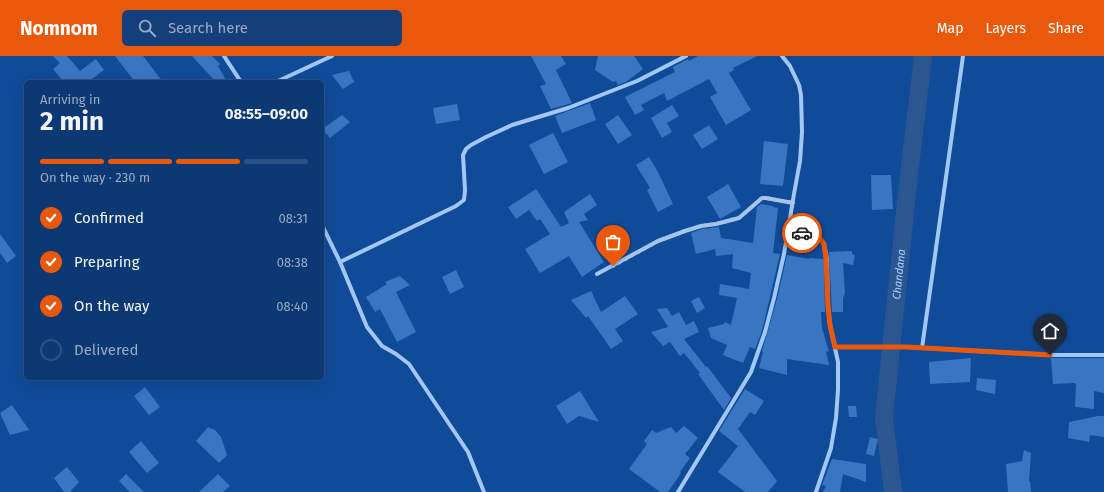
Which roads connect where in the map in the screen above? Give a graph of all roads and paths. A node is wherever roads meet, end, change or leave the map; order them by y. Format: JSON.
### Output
{"nodes":[{"id":1,"x":224,"y":56,"type":"edge"},
{"id":2,"x":332,"y":56,"type":"edge"},
{"id":3,"x":686,"y":56,"type":"edge"},
{"id":4,"x":782,"y":56,"type":"edge"},
{"id":5,"x":963,"y":56,"type":"edge"},
{"id":6,"x":240,"y":80,"type":"edge"},
{"id":7,"x":280,"y":80,"type":"edge"},
{"id":8,"x":793,"y":203,"type":"junction"},
{"id":9,"x":324,"y":229,"type":"edge"},
{"id":10,"x":788,"y":230,"type":"junction"},
{"id":11,"x":340,"y":262,"type":"junction"},
{"id":12,"x":597,"y":274,"type":"dead end"},
{"id":13,"x":835,"y":347,"type":"junction"},
{"id":14,"x":922,"y":348,"type":"junction"},
{"id":15,"x":1104,"y":356,"type":"edge"},
{"id":16,"x":484,"y":492,"type":"edge"},
{"id":17,"x":678,"y":492,"type":"edge"},
{"id":18,"x":816,"y":492,"type":"edge"}],
"edges":[{"from":1,"to":6,"type":"street"},
{"from":2,"to":7,"type":"street"},
{"from":3,"to":11,"type":"street"},
{"from":4,"to":8,"type":"street"},
{"from":5,"to":14,"type":"street"},
{"from":8,"to":10,"type":"street"},
{"from":8,"to":12,"type":"street"},
{"from":9,"to":11,"type":"street"},
{"from":10,"to":13,"type":"street"},
{"from":10,"to":17,"type":"street"},
{"from":11,"to":16,"type":"street"},
{"from":13,"to":14,"type":"street"},
{"from":13,"to":18,"type":"street"},
{"from":14,"to":15,"type":"street"}]}
